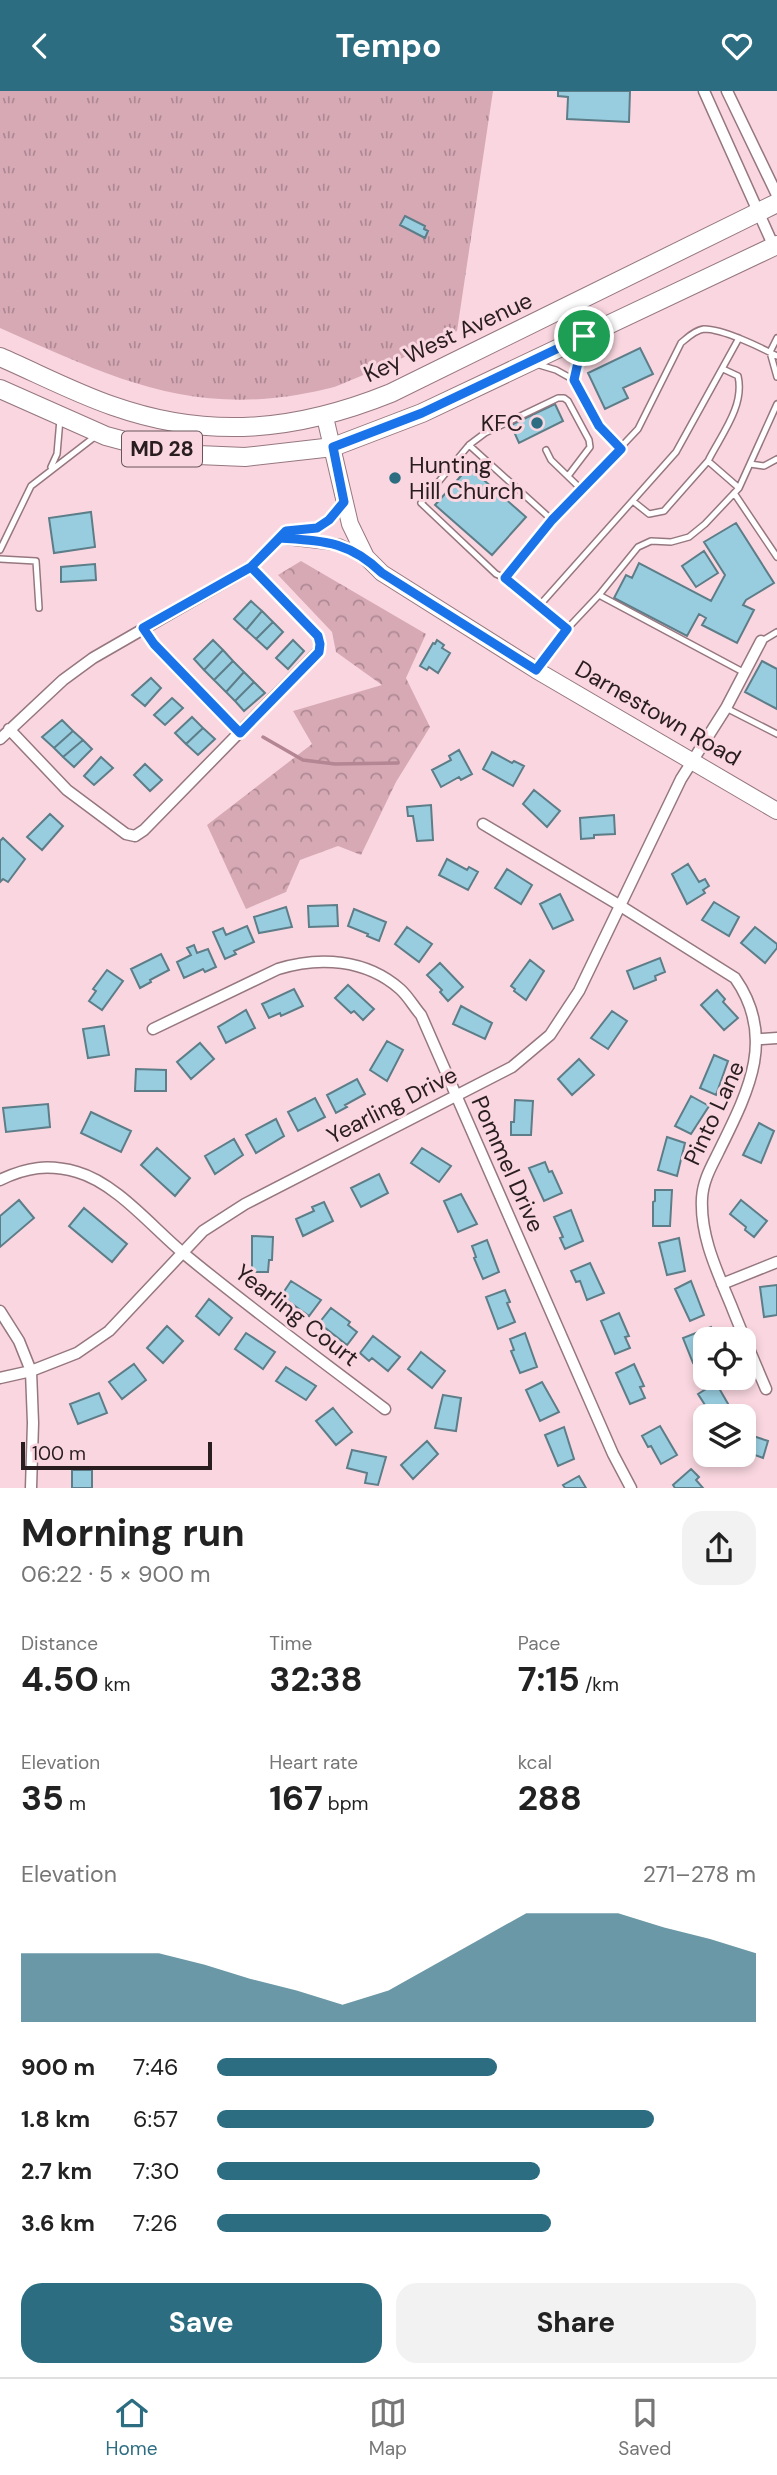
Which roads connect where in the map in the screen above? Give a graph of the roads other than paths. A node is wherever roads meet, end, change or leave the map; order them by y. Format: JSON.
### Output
{"nodes":[{"id":1,"x":704,"y":91,"type":"edge"},
{"id":2,"x":727,"y":91,"type":"edge"},
{"id":3,"x":777,"y":195,"type":"edge"},
{"id":4,"x":777,"y":203,"type":"edge"},
{"id":5,"x":758,"y":212,"type":"junction"},
{"id":6,"x":776,"y":248,"type":"edge"},
{"id":7,"x":584,"y":336,"type":"junction"},
{"id":8,"x":738,"y":338,"type":"junction"},
{"id":9,"x":777,"y":338,"type":"edge"},
{"id":10,"x":771,"y":352,"type":"junction"},
{"id":11,"x":777,"y":356,"type":"edge"},
{"id":12,"x":0,"y":357,"type":"edge"},
{"id":13,"x":530,"y":362,"type":"junction"},
{"id":14,"x":723,"y":369,"type":"junction"},
{"id":15,"x":777,"y":377,"type":"edge"},
{"id":16,"x":574,"y":380,"type":"junction"},
{"id":17,"x":0,"y":389,"type":"edge"},
{"id":18,"x":777,"y":404,"type":"edge"},
{"id":19,"x":61,"y":417,"type":"junction"},
{"id":20,"x":325,"y":417,"type":"junction"},
{"id":21,"x":100,"y":433,"type":"junction"},
{"id":22,"x":469,"y":445,"type":"junction"},
{"id":23,"x":333,"y":447,"type":"junction"},
{"id":24,"x":621,"y":449,"type":"junction"},
{"id":25,"x":546,"y":450,"type":"dead end"},
{"id":26,"x":777,"y":459,"type":"edge"},
{"id":27,"x":708,"y":461,"type":"junction"},
{"id":28,"x":750,"y":464,"type":"junction"},
{"id":29,"x":50,"y":470,"type":"junction"},
{"id":30,"x":568,"y":476,"type":"junction"},
{"id":31,"x":739,"y":488,"type":"junction"},
{"id":32,"x":582,"y":490,"type":"junction"},
{"id":33,"x":734,"y":493,"type":"junction"},
{"id":34,"x":344,"y":502,"type":"junction"},
{"id":35,"x":634,"y":502,"type":"junction"},
{"id":36,"x":552,"y":520,"type":"junction"},
{"id":37,"x":280,"y":538,"type":"junction"},
{"id":38,"x":0,"y":549,"type":"edge"},
{"id":39,"x":366,"y":557,"type":"junction"},
{"id":40,"x":777,"y":557,"type":"edge"},
{"id":41,"x":0,"y":559,"type":"edge"},
{"id":42,"x":251,"y":567,"type":"junction"},
{"id":43,"x":505,"y":578,"type":"junction"},
{"id":44,"x":599,"y":596,"type":"junction"},
{"id":45,"x":539,"y":606,"type":"junction"},
{"id":46,"x":39,"y":608,"type":"dead end"},
{"id":47,"x":143,"y":628,"type":"junction"},
{"id":48,"x":567,"y":629,"type":"junction"},
{"id":49,"x":777,"y":632,"type":"edge"},
{"id":50,"x":761,"y":641,"type":"joint"},
{"id":51,"x":536,"y":670,"type":"junction"},
{"id":52,"x":743,"y":672,"type":"junction"},
{"id":53,"x":726,"y":708,"type":"junction"},
{"id":54,"x":9,"y":729,"type":"junction"},
{"id":55,"x":240,"y":733,"type":"junction"},
{"id":56,"x":777,"y":734,"type":"edge"},
{"id":57,"x":0,"y":739,"type":"edge"},
{"id":58,"x":693,"y":762,"type":"junction"},
{"id":59,"x":777,"y":811,"type":"edge"},
{"id":60,"x":483,"y":824,"type":"dead end"},
{"id":61,"x":619,"y":905,"type":"junction"},
{"id":62,"x":153,"y":1029,"type":"dead end"},
{"id":63,"x":777,"y":1038,"type":"edge"},
{"id":64,"x":762,"y":1039,"type":"junction"},
{"id":65,"x":456,"y":1096,"type":"junction"},
{"id":66,"x":0,"y":1180,"type":"edge"},
{"id":67,"x":183,"y":1253,"type":"junction"},
{"id":68,"x":777,"y":1262,"type":"edge"},
{"id":69,"x":722,"y":1284,"type":"junction"},
{"id":70,"x":0,"y":1311,"type":"edge"},
{"id":71,"x":31,"y":1371,"type":"junction"},
{"id":72,"x":0,"y":1378,"type":"edge"},
{"id":73,"x":766,"y":1389,"type":"dead end"},
{"id":74,"x":385,"y":1409,"type":"dead end"},
{"id":75,"x":31,"y":1488,"type":"edge"},
{"id":76,"x":631,"y":1488,"type":"edge"}],
"edges":[{"from":1,"to":5,"type":"street"},
{"from":2,"to":3,"type":"street"},
{"from":4,"to":5,"type":"main road","name":"Key West Avenue","number":"MD 28"},
{"from":5,"to":6,"type":"street"},
{"from":5,"to":20,"type":"main road","name":"Key West Avenue","number":"MD 28"},
{"from":6,"to":7,"type":"main road","number":"MD 28"},
{"from":7,"to":13,"type":"main road","number":"MD 28"},
{"from":7,"to":16,"type":"lane"},
{"from":8,"to":10,"type":"lane"},
{"from":8,"to":14,"type":"lane"},
{"from":8,"to":24,"type":"lane"},
{"from":9,"to":10,"type":"lane"},
{"from":10,"to":11,"type":"lane"},
{"from":10,"to":15,"type":"lane"},
{"from":12,"to":20,"type":"main road","number":"MD 28"},
{"from":13,"to":16,"type":"lane"},
{"from":13,"to":23,"type":"main road","number":"MD 28"},
{"from":14,"to":27,"type":"lane"},
{"from":14,"to":35,"type":"lane"},
{"from":16,"to":24,"type":"lane"},
{"from":17,"to":19,"type":"main road","number":"MD 28"},
{"from":18,"to":28,"type":"lane"},
{"from":19,"to":21,"type":"main road","number":"MD 28"},
{"from":19,"to":29,"type":"lane"},
{"from":20,"to":23,"type":"main road","name":"Darnestown Road"},
{"from":21,"to":23,"type":"main road","number":"MD 28"},
{"from":21,"to":29,"type":"lane"},
{"from":22,"to":30,"type":"lane"},
{"from":22,"to":36,"type":"lane"},
{"from":22,"to":43,"type":"lane"},
{"from":23,"to":34,"type":"main road","name":"Darnestown Road"},
{"from":24,"to":32,"type":"lane"},
{"from":25,"to":30,"type":"lane"},
{"from":26,"to":28,"type":"lane"},
{"from":27,"to":31,"type":"lane"},
{"from":27,"to":35,"type":"lane"},
{"from":28,"to":31,"type":"lane"},
{"from":29,"to":38,"type":"lane"},
{"from":30,"to":32,"type":"lane"},
{"from":31,"to":33,"type":"lane"},
{"from":32,"to":36,"type":"lane"},
{"from":33,"to":40,"type":"lane"},
{"from":33,"to":44,"type":"lane"},
{"from":34,"to":37,"type":"street"},
{"from":34,"to":39,"type":"main road","name":"Darnestown Road"},
{"from":35,"to":45,"type":"lane"},
{"from":36,"to":43,"type":"lane"},
{"from":37,"to":39,"type":"street"},
{"from":37,"to":42,"type":"street"},
{"from":39,"to":51,"type":"main road","name":"Darnestown Road"},
{"from":41,"to":46,"type":"lane"},
{"from":42,"to":47,"type":"street"},
{"from":42,"to":55,"type":"street"},
{"from":43,"to":45,"type":"lane"},
{"from":44,"to":48,"type":"lane"},
{"from":44,"to":52,"type":"lane"},
{"from":45,"to":48,"type":"lane"},
{"from":47,"to":54,"type":"street"},
{"from":47,"to":55,"type":"street"},
{"from":48,"to":51,"type":"lane"},
{"from":49,"to":50,"type":"lane"},
{"from":50,"to":52,"type":"street","name":"Yearling Drive"},
{"from":51,"to":58,"type":"main road","name":"Darnestown Road"},
{"from":52,"to":53,"type":"street","name":"Yearling Drive"},
{"from":53,"to":56,"type":"lane"},
{"from":53,"to":58,"type":"street","name":"Yearling Drive"},
{"from":54,"to":55,"type":"street"},
{"from":54,"to":57,"type":"street"},
{"from":58,"to":59,"type":"main road","name":"Darnestown Road"},
{"from":58,"to":61,"type":"street","name":"Yearling Drive"},
{"from":60,"to":61,"type":"street","name":"Pinto Lane"},
{"from":61,"to":64,"type":"street","name":"Pinto Lane"},
{"from":61,"to":65,"type":"street","name":"Yearling Drive"},
{"from":62,"to":65,"type":"street","name":"Pommel Drive"},
{"from":63,"to":64,"type":"street"},
{"from":64,"to":69,"type":"street","name":"Pinto Lane"},
{"from":65,"to":67,"type":"street","name":"Yearling Drive"},
{"from":65,"to":76,"type":"street","name":"Pommel Drive"},
{"from":66,"to":67,"type":"street","name":"Yearling Court"},
{"from":67,"to":71,"type":"street","name":"Yearling Drive"},
{"from":67,"to":74,"type":"street","name":"Yearling Court"},
{"from":68,"to":69,"type":"street"},
{"from":69,"to":73,"type":"street","name":"Pinto Lane"},
{"from":70,"to":71,"type":"street"},
{"from":71,"to":72,"type":"street","name":"Yearling Drive"},
{"from":71,"to":75,"type":"street"}]}
